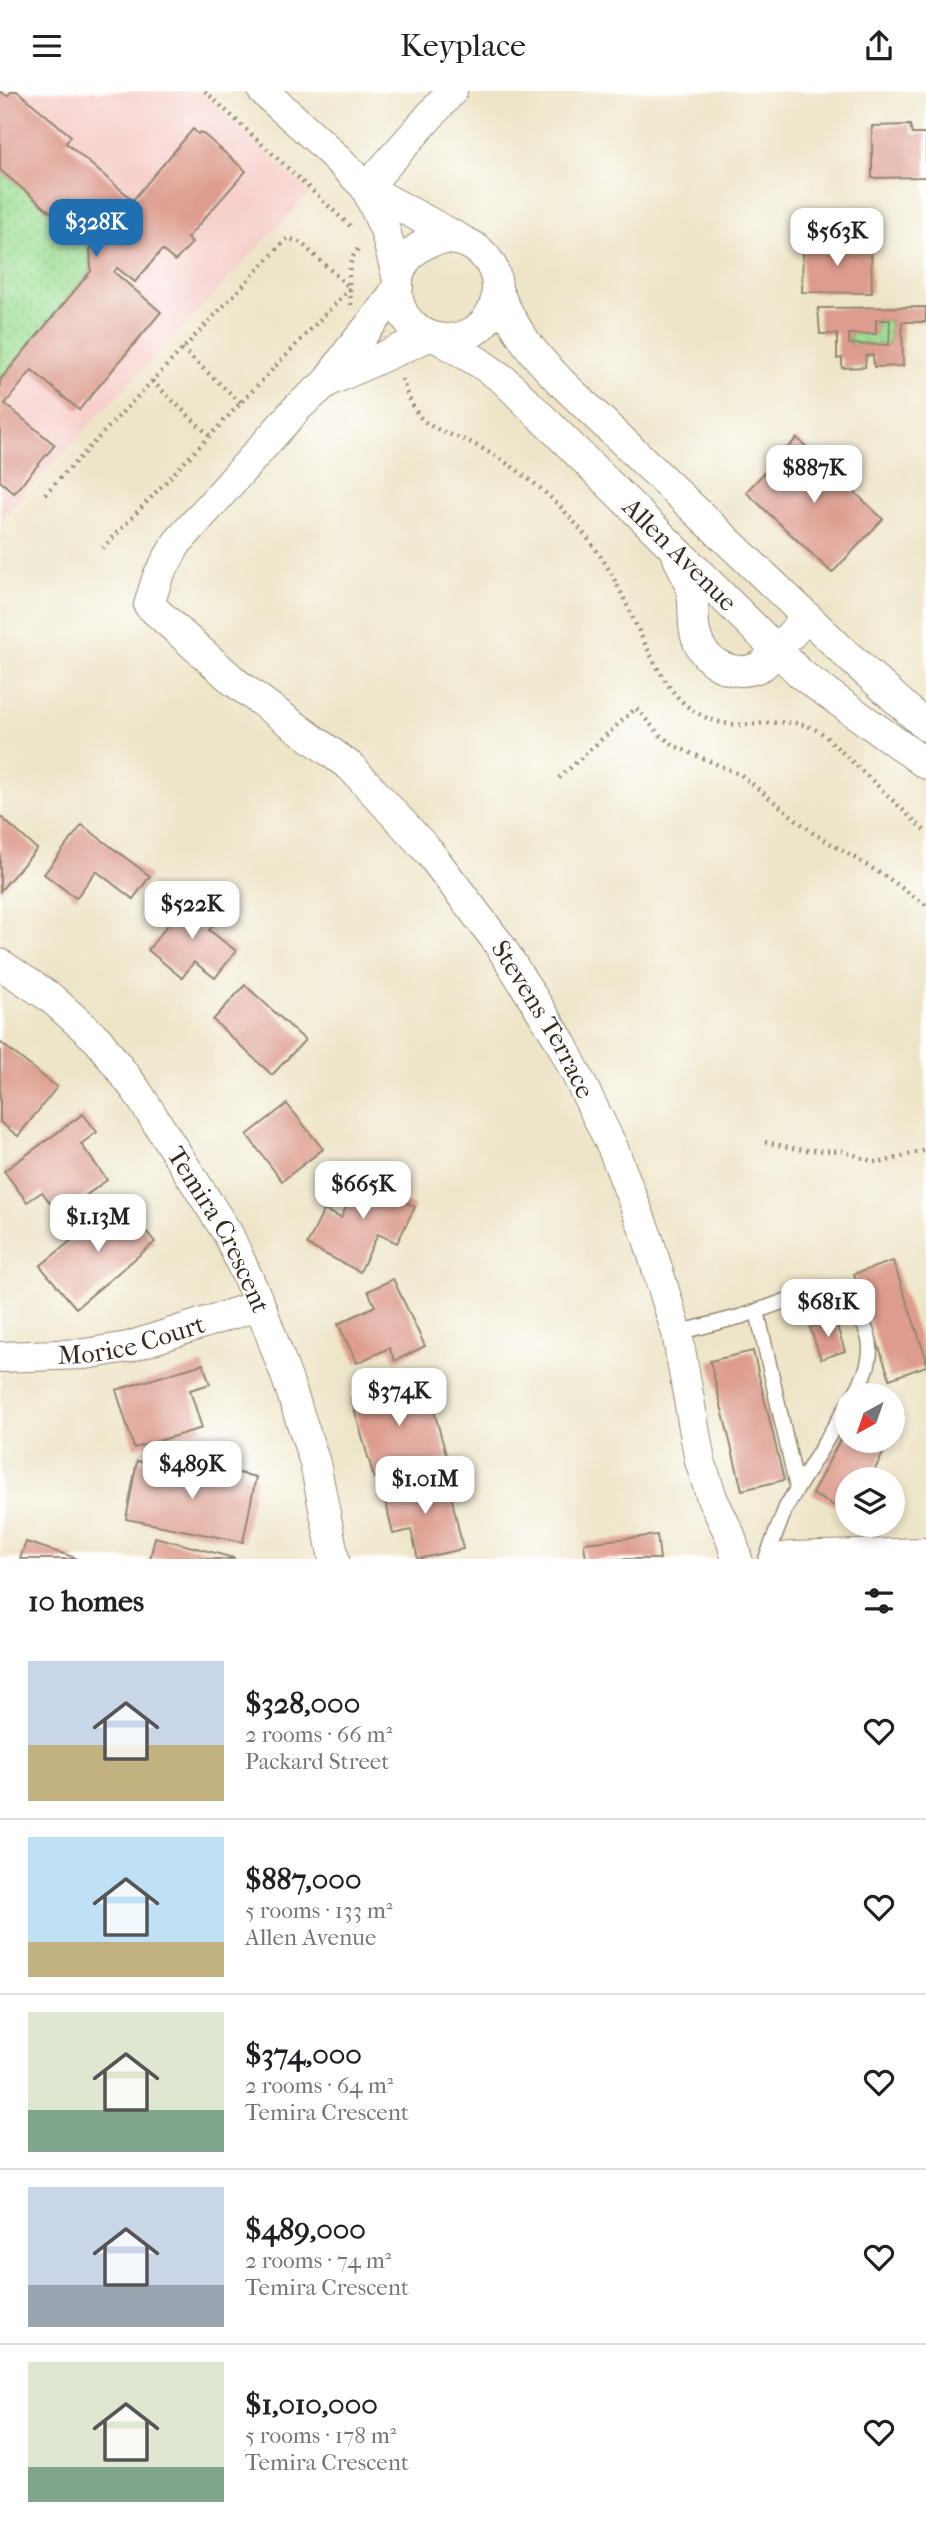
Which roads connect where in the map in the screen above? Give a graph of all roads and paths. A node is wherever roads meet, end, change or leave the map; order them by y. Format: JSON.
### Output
{"nodes":[{"id":1,"x":205,"y":91,"type":"edge"},
{"id":2,"x":263,"y":91,"type":"edge"},
{"id":3,"x":452,"y":91,"type":"edge"},
{"id":4,"x":366,"y":188,"type":"junction"},
{"id":5,"x":357,"y":232,"type":"dead end"},
{"id":6,"x":466,"y":241,"type":"junction"},
{"id":7,"x":364,"y":242,"type":"dead end"},
{"id":8,"x":398,"y":283,"type":"junction"},
{"id":9,"x":350,"y":288,"type":"junction"},
{"id":10,"x":498,"y":292,"type":"junction"},
{"id":11,"x":369,"y":327,"type":"junction"},
{"id":12,"x":433,"y":337,"type":"junction"},
{"id":13,"x":182,"y":349,"type":"junction"},
{"id":14,"x":389,"y":353,"type":"junction"},
{"id":15,"x":152,"y":381,"type":"junction"},
{"id":16,"x":327,"y":382,"type":"junction"},
{"id":17,"x":241,"y":403,"type":"junction"},
{"id":18,"x":210,"y":436,"type":"junction"},
{"id":19,"x":45,"y":494,"type":"dead end"},
{"id":20,"x":673,"y":547,"type":"junction"},
{"id":21,"x":103,"y":548,"type":"dead end"},
{"id":22,"x":807,"y":617,"type":"junction"},
{"id":23,"x":778,"y":649,"type":"junction"},
{"id":24,"x":926,"y":726,"type":"edge"},
{"id":25,"x":926,"y":764,"type":"edge"},
{"id":26,"x":559,"y":778,"type":"dead end"},
{"id":27,"x":926,"y":832,"type":"edge"},
{"id":28,"x":926,"y":905,"type":"edge"},
{"id":29,"x":0,"y":964,"type":"edge"},
{"id":30,"x":765,"y":1142,"type":"dead end"},
{"id":31,"x":926,"y":1150,"type":"edge"},
{"id":32,"x":261,"y":1305,"type":"junction"},
{"id":33,"x":757,"y":1311,"type":"junction"},
{"id":34,"x":677,"y":1333,"type":"junction"},
{"id":35,"x":0,"y":1357,"type":"edge"},
{"id":36,"x":861,"y":1383,"type":"edge"},
{"id":37,"x":835,"y":1426,"type":"edge"},
{"id":38,"x":797,"y":1488,"type":"junction"},
{"id":39,"x":926,"y":1553,"type":"edge"},
{"id":40,"x":334,"y":1559,"type":"edge"},
{"id":41,"x":737,"y":1559,"type":"edge"},
{"id":42,"x":766,"y":1559,"type":"edge"},
{"id":43,"x":775,"y":1559,"type":"edge"}],
"edges":[{"from":1,"to":5,"type":"path"},
{"from":2,"to":4,"type":"street"},
{"from":3,"to":4,"type":"street"},
{"from":4,"to":6,"type":"street"},
{"from":4,"to":8,"type":"street"},
{"from":6,"to":8,"type":"street"},
{"from":6,"to":10,"type":"street"},
{"from":7,"to":9,"type":"path"},
{"from":8,"to":11,"type":"street"},
{"from":8,"to":12,"type":"street"},
{"from":9,"to":11,"type":"path"},
{"from":9,"to":13,"type":"path"},
{"from":9,"to":17,"type":"path"},
{"from":10,"to":12,"type":"street"},
{"from":10,"to":22,"type":"street","name":"Allen Avenue"},
{"from":11,"to":16,"type":"street"},
{"from":12,"to":14,"type":"street"},
{"from":12,"to":20,"type":"street","name":"Allen Avenue"},
{"from":13,"to":15,"type":"path"},
{"from":13,"to":17,"type":"path"},
{"from":14,"to":16,"type":"street"},
{"from":14,"to":27,"type":"path"},
{"from":15,"to":18,"type":"path"},
{"from":15,"to":19,"type":"path"},
{"from":16,"to":34,"type":"street","name":"Stevens Terrace"},
{"from":17,"to":18,"type":"path"},
{"from":18,"to":21,"type":"path"},
{"from":20,"to":23,"type":"street","name":"Allen Avenue"},
{"from":20,"to":23,"type":"street"},
{"from":22,"to":23,"type":"street"},
{"from":22,"to":24,"type":"street","name":"Allen Avenue"},
{"from":23,"to":25,"type":"street","name":"Allen Avenue"},
{"from":26,"to":28,"type":"path"},
{"from":29,"to":32,"type":"street","name":"Temira Crescent"},
{"from":30,"to":31,"type":"path"},
{"from":32,"to":35,"type":"street","name":"Morice Court"},
{"from":32,"to":40,"type":"street","name":"Temira Crescent"},
{"from":33,"to":34,"type":"lane"},
{"from":33,"to":36,"type":"lane"},
{"from":33,"to":38,"type":"lane"},
{"from":34,"to":41,"type":"street","name":"Stevens Terrace"},
{"from":37,"to":38,"type":"lane"},
{"from":38,"to":42,"type":"lane"},
{"from":39,"to":43,"type":"street"}]}
